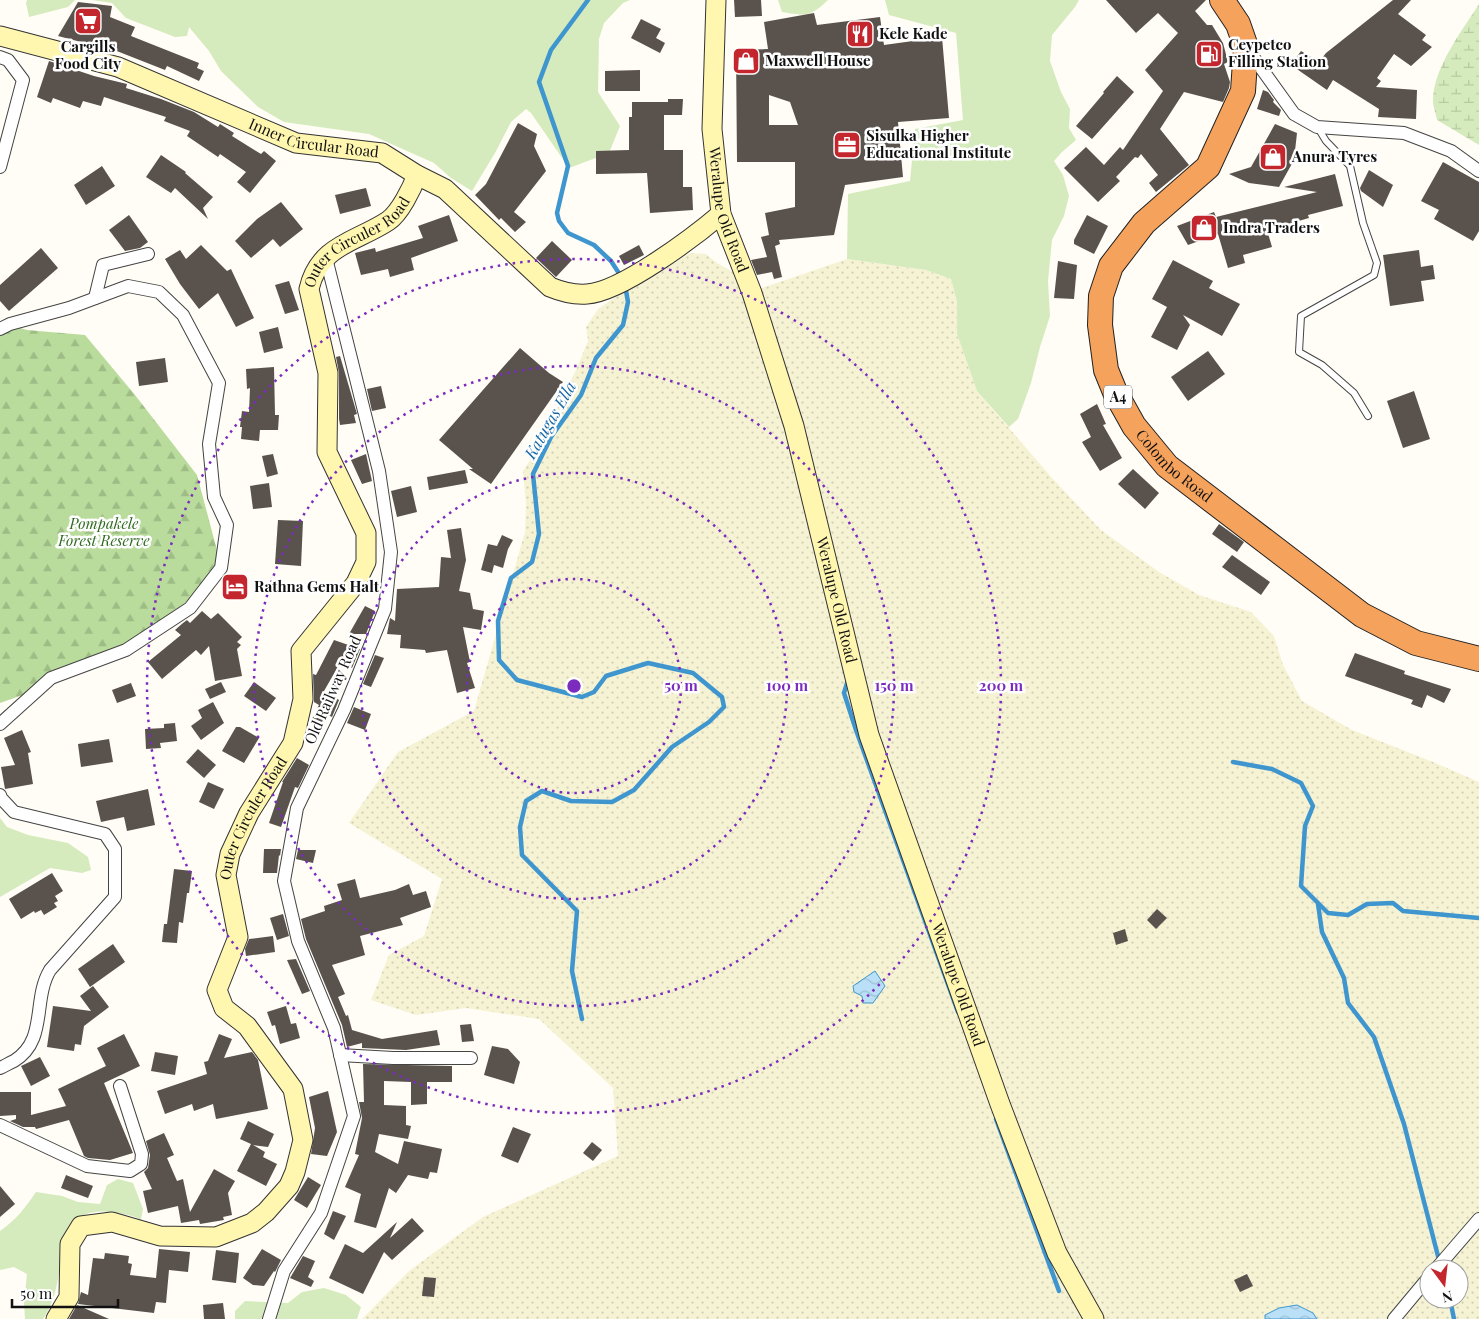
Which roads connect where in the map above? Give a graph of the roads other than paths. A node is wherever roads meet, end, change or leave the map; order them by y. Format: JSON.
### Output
{"nodes":[{"id":1,"x":716,"y":0,"type":"edge"},
{"id":2,"x":1222,"y":0,"type":"edge"},
{"id":3,"x":0,"y":36,"type":"edge"},
{"id":4,"x":1246,"y":47,"type":"junction"},
{"id":5,"x":0,"y":57,"type":"edge"},
{"id":6,"x":1317,"y":127,"type":"junction"},
{"id":7,"x":0,"y":167,"type":"edge"},
{"id":8,"x":1479,"y":171,"type":"edge"},
{"id":9,"x":417,"y":175,"type":"junction"},
{"id":10,"x":721,"y":214,"type":"junction"},
{"id":11,"x":148,"y":254,"type":"dead end"},
{"id":12,"x":326,"y":258,"type":"junction"},
{"id":13,"x":95,"y":298,"type":"junction"},
{"id":14,"x":0,"y":329,"type":"edge"},
{"id":15,"x":1368,"y":416,"type":"dead end"},
{"id":16,"x":1479,"y":659,"type":"edge"},
{"id":17,"x":0,"y":724,"type":"edge"},
{"id":18,"x":0,"y":795,"type":"edge"},
{"id":19,"x":340,"y":1055,"type":"junction"},
{"id":20,"x":471,"y":1058,"type":"dead end"},
{"id":21,"x":0,"y":1068,"type":"edge"},
{"id":22,"x":120,"y":1086,"type":"dead end"},
{"id":23,"x":0,"y":1125,"type":"edge"},
{"id":24,"x":1479,"y":1219,"type":"edge"},
{"id":25,"x":1445,"y":1259,"type":"edge"},
{"id":26,"x":1419,"y":1290,"type":"edge"},
{"id":27,"x":56,"y":1319,"type":"edge"},
{"id":28,"x":270,"y":1319,"type":"edge"},
{"id":29,"x":1094,"y":1319,"type":"edge"},
{"id":30,"x":1394,"y":1319,"type":"edge"}],
"edges":[{"from":1,"to":10,"type":"street","name":"Weralupe Old Road"},
{"from":2,"to":4,"type":"highway","name":"Colombo Road","number":"A4"},
{"from":3,"to":9,"type":"street","name":"Inner Circular Road"},
{"from":4,"to":6,"type":"street"},
{"from":4,"to":16,"type":"highway","name":"Colombo Road","number":"A4"},
{"from":5,"to":7,"type":"street"},
{"from":6,"to":8,"type":"street"},
{"from":6,"to":15,"type":"lane"},
{"from":9,"to":10,"type":"street","name":"Inner Circular Road"},
{"from":9,"to":12,"type":"street","name":"Outer Circuler Road"},
{"from":10,"to":29,"type":"street","name":"Weralupe Old Road"},
{"from":11,"to":13,"type":"street"},
{"from":12,"to":19,"type":"street","name":"Old Railway Road"},
{"from":12,"to":27,"type":"street","name":"Outer Circuler Road"},
{"from":13,"to":14,"type":"street"},
{"from":13,"to":17,"type":"street"},
{"from":18,"to":21,"type":"street"},
{"from":19,"to":20,"type":"street"},
{"from":19,"to":28,"type":"street","name":"Old Railway Road"},
{"from":22,"to":23,"type":"street"},
{"from":24,"to":25,"type":"street"},
{"from":26,"to":30,"type":"street"}]}
